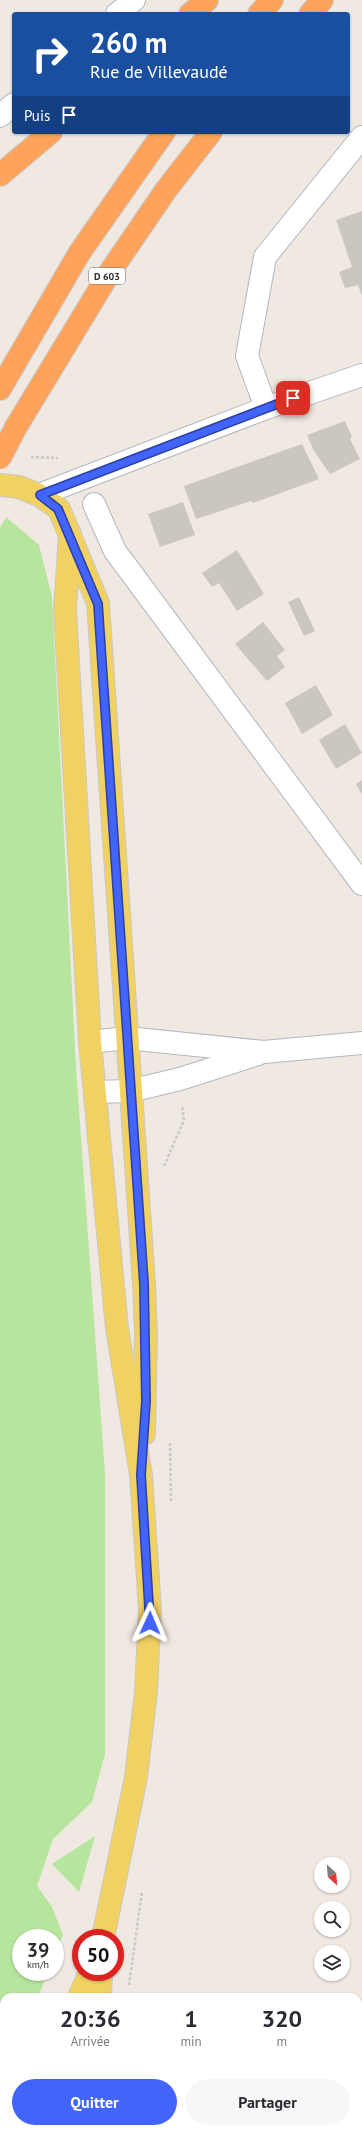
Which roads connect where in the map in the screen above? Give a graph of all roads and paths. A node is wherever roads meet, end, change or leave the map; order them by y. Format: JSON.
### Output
{"nodes":[{"id":1,"x":134,"y":0,"type":"edge"},
{"id":2,"x":207,"y":0,"type":"edge"},
{"id":3,"x":272,"y":0,"type":"edge"},
{"id":4,"x":322,"y":0,"type":"edge"},
{"id":5,"x":119,"y":12,"type":"edge"},
{"id":6,"x":192,"y":12,"type":"edge"},
{"id":7,"x":261,"y":12,"type":"edge"},
{"id":8,"x":312,"y":12,"type":"edge"},
{"id":9,"x":12,"y":106,"type":"edge"},
{"id":10,"x":0,"y":116,"type":"edge"},
{"id":11,"x":49,"y":134,"type":"edge"},
{"id":12,"x":163,"y":134,"type":"edge"},
{"id":13,"x":209,"y":134,"type":"edge"},
{"id":14,"x":362,"y":137,"type":"edge"},
{"id":15,"x":0,"y":175,"type":"edge"},
{"id":16,"x":362,"y":375,"type":"edge"},
{"id":17,"x":0,"y":389,"type":"edge"},
{"id":18,"x":266,"y":408,"type":"junction"},
{"id":19,"x":0,"y":458,"type":"edge"},
{"id":20,"x":0,"y":484,"type":"edge"},
{"id":21,"x":40,"y":495,"type":"junction"},
{"id":22,"x":94,"y":504,"type":"dead end"},
{"id":23,"x":70,"y":534,"type":"junction"},
{"id":24,"x":362,"y":884,"type":"edge"},
{"id":25,"x":127,"y":1038,"type":"junction"},
{"id":26,"x":90,"y":1042,"type":"junction"},
{"id":27,"x":362,"y":1043,"type":"edge"},
{"id":28,"x":264,"y":1052,"type":"junction"},
{"id":29,"x":130,"y":1091,"type":"junction"},
{"id":30,"x":95,"y":1092,"type":"junction"},
{"id":31,"x":141,"y":1475,"type":"junction"},
{"id":32,"x":105,"y":1929,"type":"edge"},
{"id":33,"x":86,"y":1981,"type":"edge"},
{"id":34,"x":101,"y":1981,"type":"edge"},
{"id":35,"x":82,"y":1993,"type":"edge"},
{"id":36,"x":100,"y":1993,"type":"edge"}],
"edges":[{"from":1,"to":5,"type":"street"},
{"from":2,"to":6,"type":"highway"},
{"from":3,"to":7,"type":"highway"},
{"from":4,"to":8,"type":"highway"},
{"from":9,"to":10,"type":"street"},
{"from":11,"to":15,"type":"highway"},
{"from":12,"to":17,"type":"highway","number":"D 603"},
{"from":13,"to":19,"type":"highway","number":"D 603","bridge":true},
{"from":14,"to":18,"type":"street"},
{"from":16,"to":18,"type":"street"},
{"from":18,"to":21,"type":"street"},
{"from":20,"to":21,"type":"main road"},
{"from":21,"to":23,"type":"main road"},
{"from":22,"to":24,"type":"street"},
{"from":23,"to":25,"type":"main road"},
{"from":23,"to":26,"type":"main road"},
{"from":25,"to":26,"type":"street"},
{"from":25,"to":28,"type":"street"},
{"from":25,"to":29,"type":"main road"},
{"from":26,"to":30,"type":"main road"},
{"from":27,"to":28,"type":"street"},
{"from":28,"to":29,"type":"street"},
{"from":29,"to":30,"type":"street"},
{"from":29,"to":31,"type":"main road"},
{"from":30,"to":31,"type":"main road"},
{"from":31,"to":32,"type":"main road"},
{"from":33,"to":35,"type":"main road"},
{"from":34,"to":36,"type":"main road"}]}
